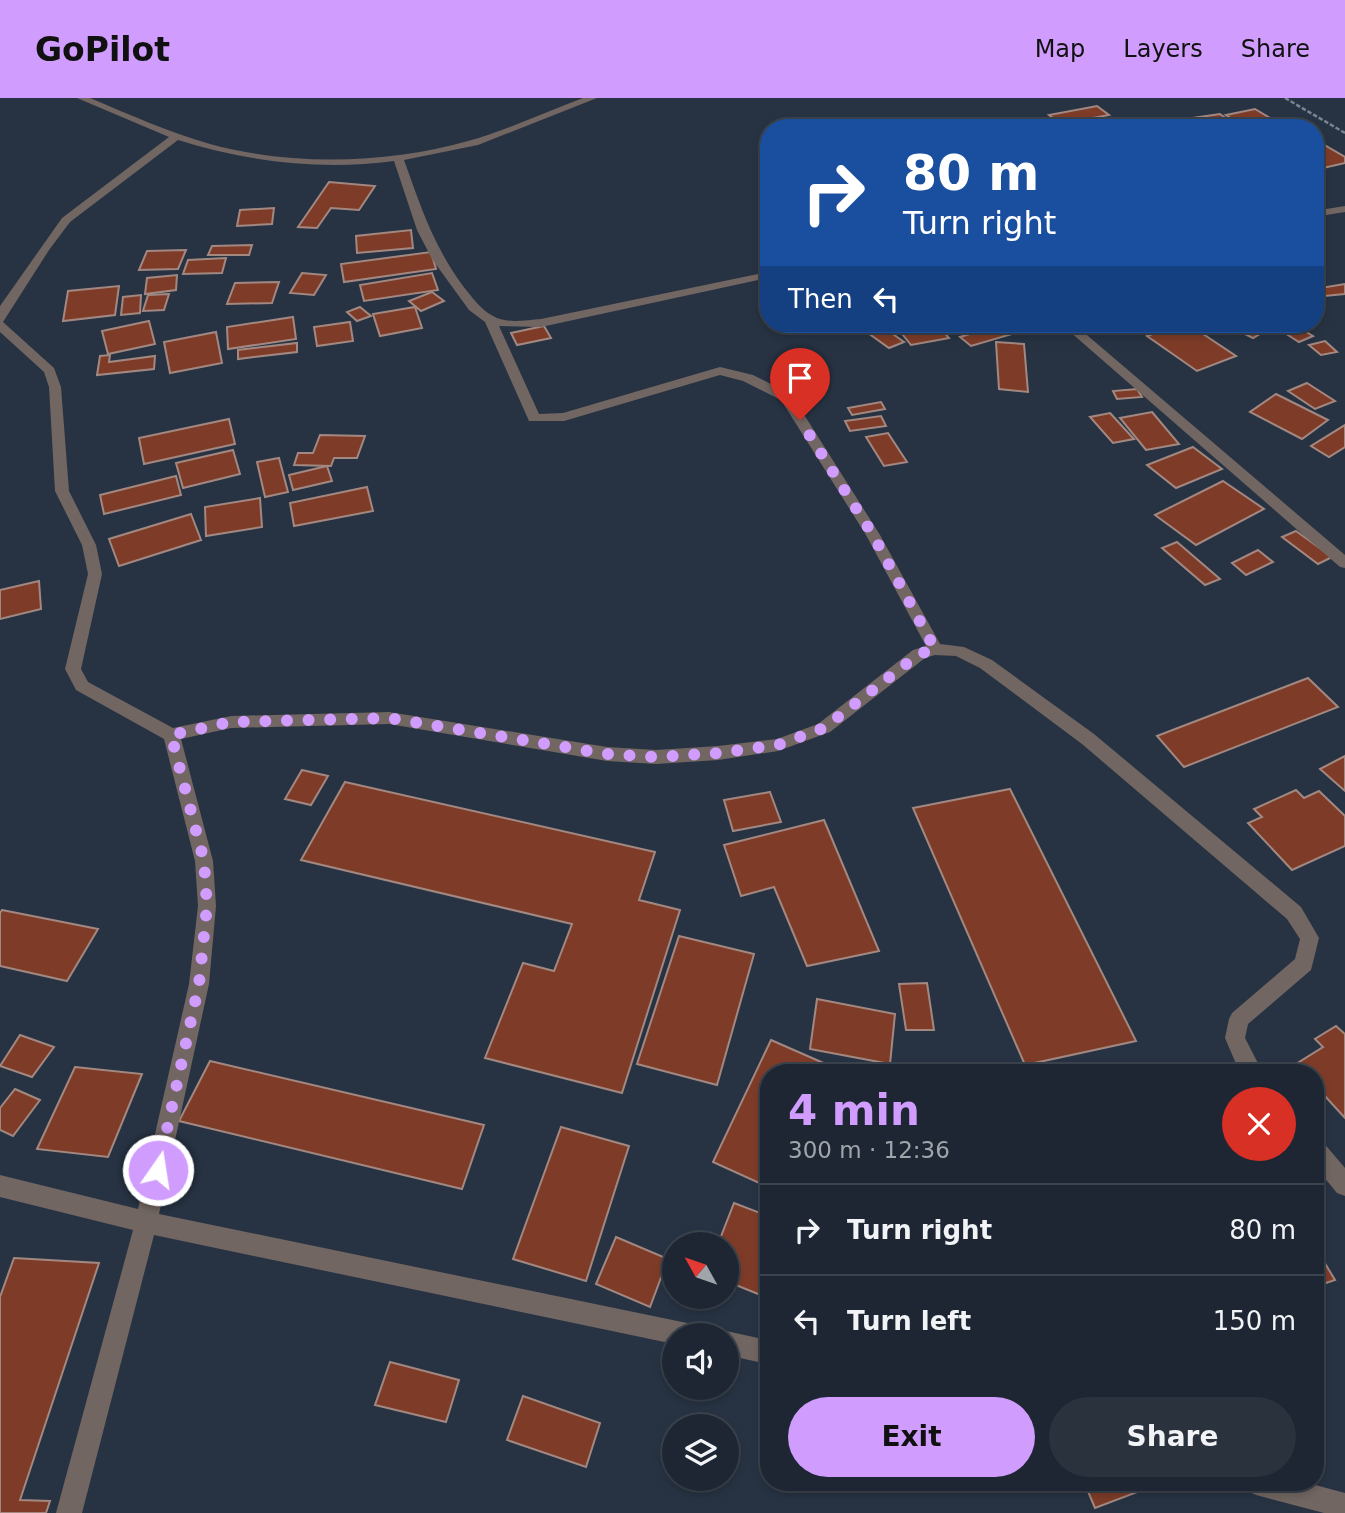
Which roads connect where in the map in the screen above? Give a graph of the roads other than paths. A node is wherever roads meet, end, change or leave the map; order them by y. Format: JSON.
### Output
{"nodes":[{"id":1,"x":82,"y":98,"type":"edge"},
{"id":2,"x":592,"y":98,"type":"edge"},
{"id":3,"x":176,"y":137,"type":"junction"},
{"id":4,"x":398,"y":157,"type":"junction"},
{"id":5,"x":1345,"y":209,"type":"edge"},
{"id":6,"x":1324,"y":212,"type":"edge"},
{"id":7,"x":760,"y":277,"type":"edge"},
{"id":8,"x":0,"y":319,"type":"edge"},
{"id":9,"x":490,"y":320,"type":"junction"},
{"id":10,"x":0,"y":325,"type":"edge"},
{"id":11,"x":1077,"y":333,"type":"edge"},
{"id":12,"x":1345,"y":563,"type":"edge"},
{"id":13,"x":935,"y":649,"type":"junction"},
{"id":14,"x":171,"y":735,"type":"junction"},
{"id":15,"x":1246,"y":1064,"type":"edge"},
{"id":16,"x":1324,"y":1160,"type":"edge"},
{"id":17,"x":1345,"y":1185,"type":"edge"},
{"id":18,"x":0,"y":1186,"type":"edge"},
{"id":19,"x":146,"y":1223,"type":"junction"},
{"id":20,"x":662,"y":1330,"type":"edge"},
{"id":21,"x":739,"y":1346,"type":"edge"},
{"id":22,"x":760,"y":1350,"type":"edge"},
{"id":23,"x":1289,"y":1491,"type":"edge"},
{"id":24,"x":1345,"y":1506,"type":"edge"},
{"id":25,"x":69,"y":1513,"type":"edge"}],
"edges":[{"from":1,"to":3,"type":"street"},
{"from":2,"to":4,"type":"street"},
{"from":3,"to":4,"type":"street"},
{"from":3,"to":8,"type":"street"},
{"from":4,"to":9,"type":"street"},
{"from":5,"to":6,"type":"street"},
{"from":7,"to":9,"type":"street"},
{"from":9,"to":13,"type":"street"},
{"from":10,"to":14,"type":"street"},
{"from":11,"to":12,"type":"street"},
{"from":13,"to":14,"type":"street"},
{"from":13,"to":15,"type":"street"},
{"from":14,"to":19,"type":"street"},
{"from":16,"to":17,"type":"street"},
{"from":18,"to":19,"type":"street"},
{"from":19,"to":20,"type":"street"},
{"from":19,"to":25,"type":"street"},
{"from":21,"to":22,"type":"street"},
{"from":23,"to":24,"type":"street"}]}
